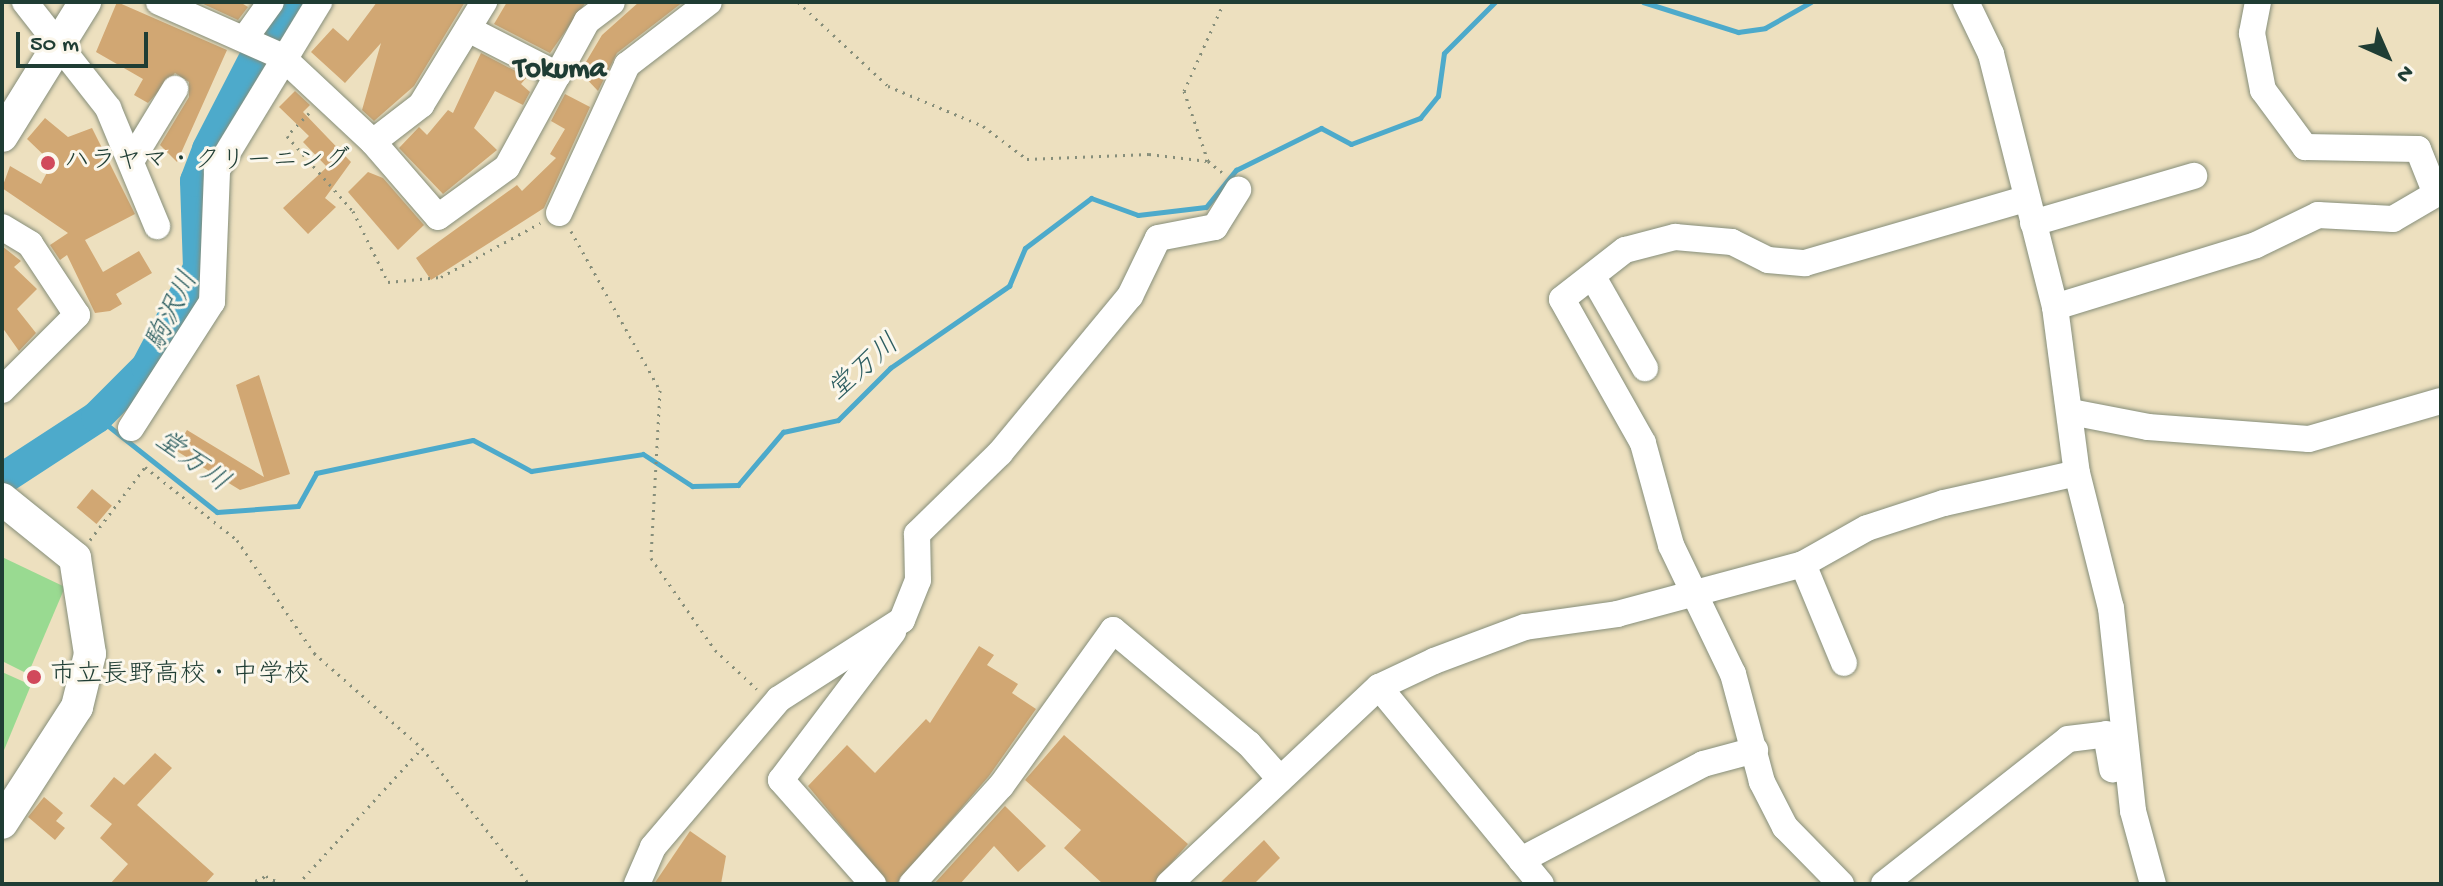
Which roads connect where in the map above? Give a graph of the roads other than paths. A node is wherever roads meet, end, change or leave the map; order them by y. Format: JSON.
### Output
{"nodes":[{"id":1,"x":25,"y":2,"type":"edge"},
{"id":2,"x":85,"y":2,"type":"edge"},
{"id":3,"x":159,"y":2,"type":"edge"},
{"id":4,"x":271,"y":2,"type":"edge"},
{"id":5,"x":319,"y":2,"type":"edge"},
{"id":6,"x":484,"y":2,"type":"edge"},
{"id":7,"x":612,"y":2,"type":"edge"},
{"id":8,"x":709,"y":2,"type":"edge"},
{"id":9,"x":2258,"y":2,"type":"edge"},
{"id":10,"x":1974,"y":7,"type":"edge"},
{"id":11,"x":468,"y":29,"type":"junction"},
{"id":12,"x":59,"y":38,"type":"junction"},
{"id":13,"x":263,"y":47,"type":"junction"},
{"id":14,"x":558,"y":75,"type":"junction"},
{"id":15,"x":175,"y":89,"type":"dead end"},
{"id":16,"x":2,"y":136,"type":"edge"},
{"id":17,"x":373,"y":142,"type":"junction"},
{"id":18,"x":133,"y":158,"type":"junction"},
{"id":19,"x":2194,"y":176,"type":"dead end"},
{"id":20,"x":1230,"y":181,"type":"road end"},
{"id":21,"x":2438,"y":192,"type":"edge"},
{"id":22,"x":2030,"y":211,"type":"junction"},
{"id":23,"x":559,"y":213,"type":"road end"},
{"id":24,"x":157,"y":226,"type":"dead end"},
{"id":25,"x":2,"y":227,"type":"edge"},
{"id":26,"x":1593,"y":277,"type":"junction"},
{"id":27,"x":2055,"y":307,"type":"junction"},
{"id":28,"x":1645,"y":368,"type":"dead end"},
{"id":29,"x":2,"y":390,"type":"edge"},
{"id":30,"x":2441,"y":401,"type":"edge"},
{"id":31,"x":2071,"y":412,"type":"junction"},
{"id":32,"x":131,"y":428,"type":"dead end"},
{"id":33,"x":2077,"y":473,"type":"junction"},
{"id":34,"x":2,"y":499,"type":"edge"},
{"id":35,"x":1803,"y":564,"type":"junction"},
{"id":36,"x":1693,"y":591,"type":"junction"},
{"id":37,"x":902,"y":620,"type":"junction"},
{"id":38,"x":1844,"y":663,"type":"dead end"},
{"id":39,"x":1379,"y":687,"type":"junction"},
{"id":40,"x":1755,"y":750,"type":"junction"},
{"id":41,"x":1280,"y":779,"type":"junction"},
{"id":42,"x":2132,"y":805,"type":"junction"},
{"id":43,"x":2,"y":823,"type":"edge"},
{"id":44,"x":1521,"y":860,"type":"junction"},
{"id":45,"x":637,"y":884,"type":"edge"},
{"id":46,"x":873,"y":884,"type":"edge"},
{"id":47,"x":912,"y":884,"type":"edge"},
{"id":48,"x":1169,"y":884,"type":"edge"},
{"id":49,"x":1541,"y":884,"type":"edge"},
{"id":50,"x":1841,"y":884,"type":"edge"},
{"id":51,"x":1884,"y":884,"type":"edge"},
{"id":52,"x":2153,"y":884,"type":"edge"}],
"edges":[{"from":1,"to":12,"type":"street"},
{"from":2,"to":12,"type":"main road"},
{"from":3,"to":13,"type":"street"},
{"from":4,"to":13,"type":"street"},
{"from":5,"to":13,"type":"street"},
{"from":6,"to":11,"type":"street"},
{"from":7,"to":14,"type":"street"},
{"from":8,"to":23,"type":"street"},
{"from":9,"to":21,"type":"street"},
{"from":10,"to":22,"type":"street"},
{"from":11,"to":14,"type":"street"},
{"from":11,"to":17,"type":"street"},
{"from":12,"to":16,"type":"main road"},
{"from":12,"to":18,"type":"street"},
{"from":13,"to":17,"type":"street"},
{"from":13,"to":32,"type":"street"},
{"from":14,"to":17,"type":"street"},
{"from":15,"to":18,"type":"street"},
{"from":18,"to":24,"type":"street"},
{"from":19,"to":22,"type":"street"},
{"from":20,"to":37,"type":"street"},
{"from":21,"to":27,"type":"street"},
{"from":22,"to":26,"type":"street"},
{"from":22,"to":27,"type":"street"},
{"from":25,"to":29,"type":"street"},
{"from":26,"to":28,"type":"street"},
{"from":26,"to":36,"type":"street"},
{"from":27,"to":31,"type":"street"},
{"from":30,"to":31,"type":"street"},
{"from":31,"to":33,"type":"street"},
{"from":33,"to":35,"type":"street"},
{"from":33,"to":42,"type":"street"},
{"from":34,"to":43,"type":"main road"},
{"from":35,"to":36,"type":"street"},
{"from":35,"to":38,"type":"street"},
{"from":36,"to":39,"type":"street"},
{"from":36,"to":40,"type":"street"},
{"from":37,"to":45,"type":"street"},
{"from":37,"to":46,"type":"street"},
{"from":39,"to":41,"type":"street"},
{"from":39,"to":44,"type":"street"},
{"from":40,"to":44,"type":"street"},
{"from":40,"to":50,"type":"street"},
{"from":41,"to":47,"type":"street"},
{"from":41,"to":48,"type":"street"},
{"from":42,"to":51,"type":"street"},
{"from":42,"to":52,"type":"street"},
{"from":44,"to":49,"type":"street"}]}
